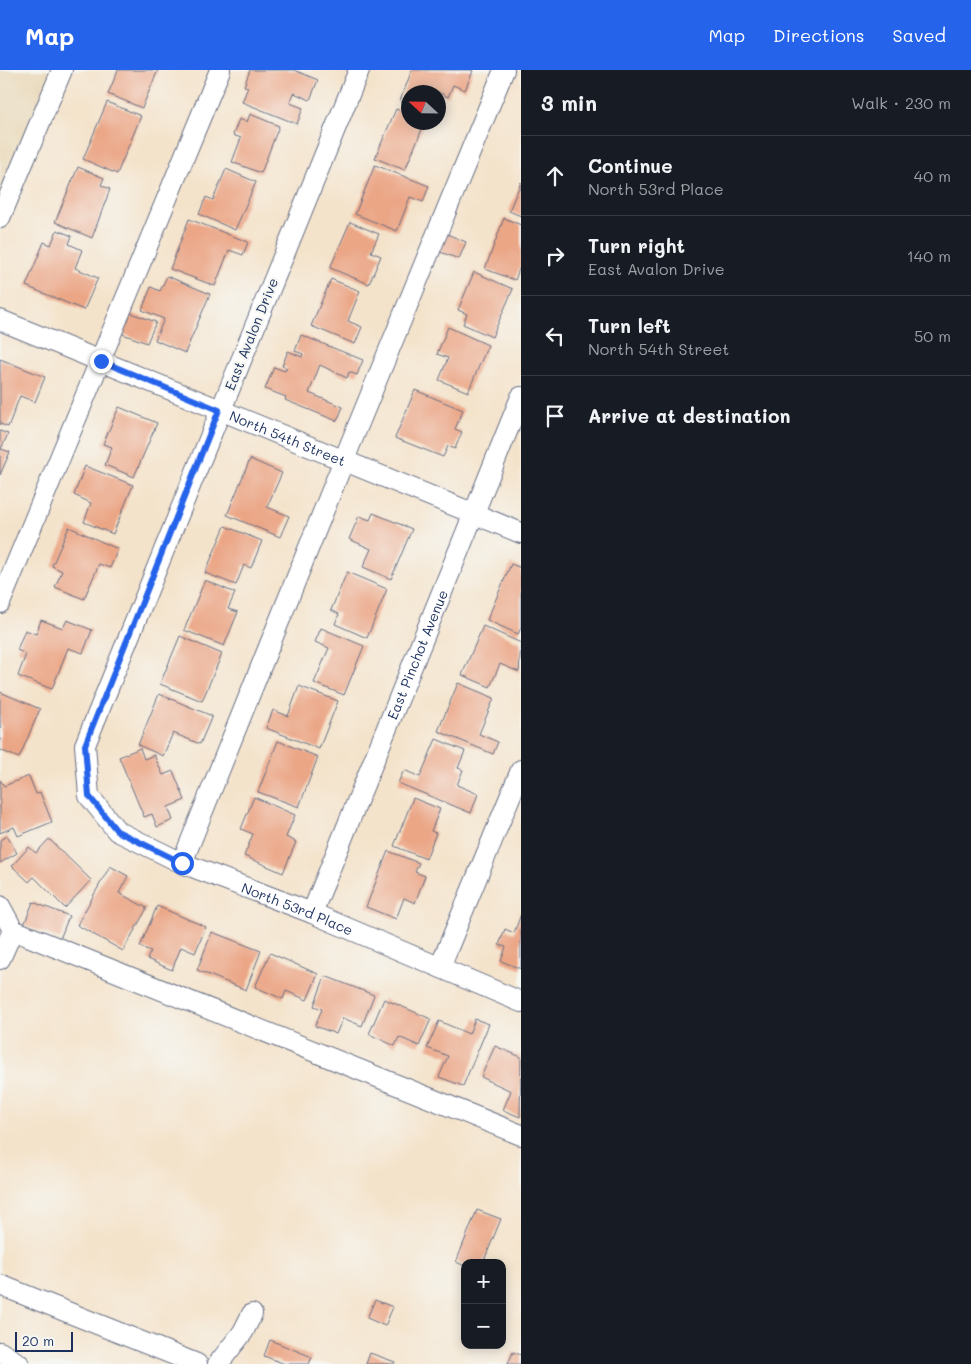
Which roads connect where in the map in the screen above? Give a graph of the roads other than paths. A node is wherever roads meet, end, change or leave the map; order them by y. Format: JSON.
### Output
{"nodes":[{"id":1,"x":62,"y":70,"type":"edge"},
{"id":2,"x":220,"y":70,"type":"edge"},
{"id":3,"x":359,"y":70,"type":"edge"},
{"id":4,"x":504,"y":70,"type":"edge"},
{"id":5,"x":0,"y":218,"type":"edge"},
{"id":6,"x":0,"y":320,"type":"edge"},
{"id":7,"x":101,"y":361,"type":"junction"},
{"id":8,"x":521,"y":397,"type":"edge"},
{"id":9,"x":219,"y":410,"type":"junction"},
{"id":10,"x":344,"y":460,"type":"junction"},
{"id":11,"x":473,"y":514,"type":"junction"},
{"id":12,"x":521,"y":533,"type":"edge"},
{"id":13,"x":0,"y":603,"type":"edge"},
{"id":14,"x":521,"y":770,"type":"edge"},
{"id":15,"x":89,"y":796,"type":"joint"},
{"id":16,"x":182,"y":863,"type":"junction"},
{"id":17,"x":0,"y":906,"type":"edge"},
{"id":18,"x":312,"y":913,"type":"junction"},
{"id":19,"x":13,"y":930,"type":"junction"},
{"id":20,"x":0,"y":959,"type":"edge"},
{"id":21,"x":440,"y":968,"type":"junction"},
{"id":22,"x":521,"y":1002,"type":"edge"},
{"id":23,"x":521,"y":1135,"type":"edge"},
{"id":24,"x":0,"y":1286,"type":"edge"},
{"id":25,"x":252,"y":1314,"type":"dead end"},
{"id":26,"x":197,"y":1364,"type":"edge"},
{"id":27,"x":218,"y":1364,"type":"edge"}],
"edges":[{"from":1,"to":5,"type":"street"},
{"from":2,"to":7,"type":"street"},
{"from":3,"to":9,"type":"street","name":"East Avalon Drive"},
{"from":4,"to":10,"type":"street"},
{"from":6,"to":7,"type":"street","name":"North 54th Street"},
{"from":7,"to":9,"type":"street","name":"North 54th Street"},
{"from":7,"to":13,"type":"street"},
{"from":8,"to":11,"type":"street","name":"East Pinchot Avenue"},
{"from":9,"to":10,"type":"street","name":"North 54th Street"},
{"from":9,"to":15,"type":"street","name":"East Avalon Drive"},
{"from":10,"to":11,"type":"street","name":"North 54th Street"},
{"from":10,"to":16,"type":"street"},
{"from":11,"to":12,"type":"street","name":"North 54th Street"},
{"from":11,"to":18,"type":"street","name":"East Pinchot Avenue"},
{"from":14,"to":21,"type":"street"},
{"from":15,"to":16,"type":"street","name":"North 53rd Place"},
{"from":16,"to":18,"type":"street","name":"North 53rd Place"},
{"from":17,"to":19,"type":"street"},
{"from":18,"to":21,"type":"street","name":"North 53rd Place"},
{"from":19,"to":20,"type":"street"},
{"from":19,"to":23,"type":"street"},
{"from":21,"to":22,"type":"street","name":"North 53rd Place"},
{"from":24,"to":26,"type":"street"},
{"from":25,"to":27,"type":"street"}]}
